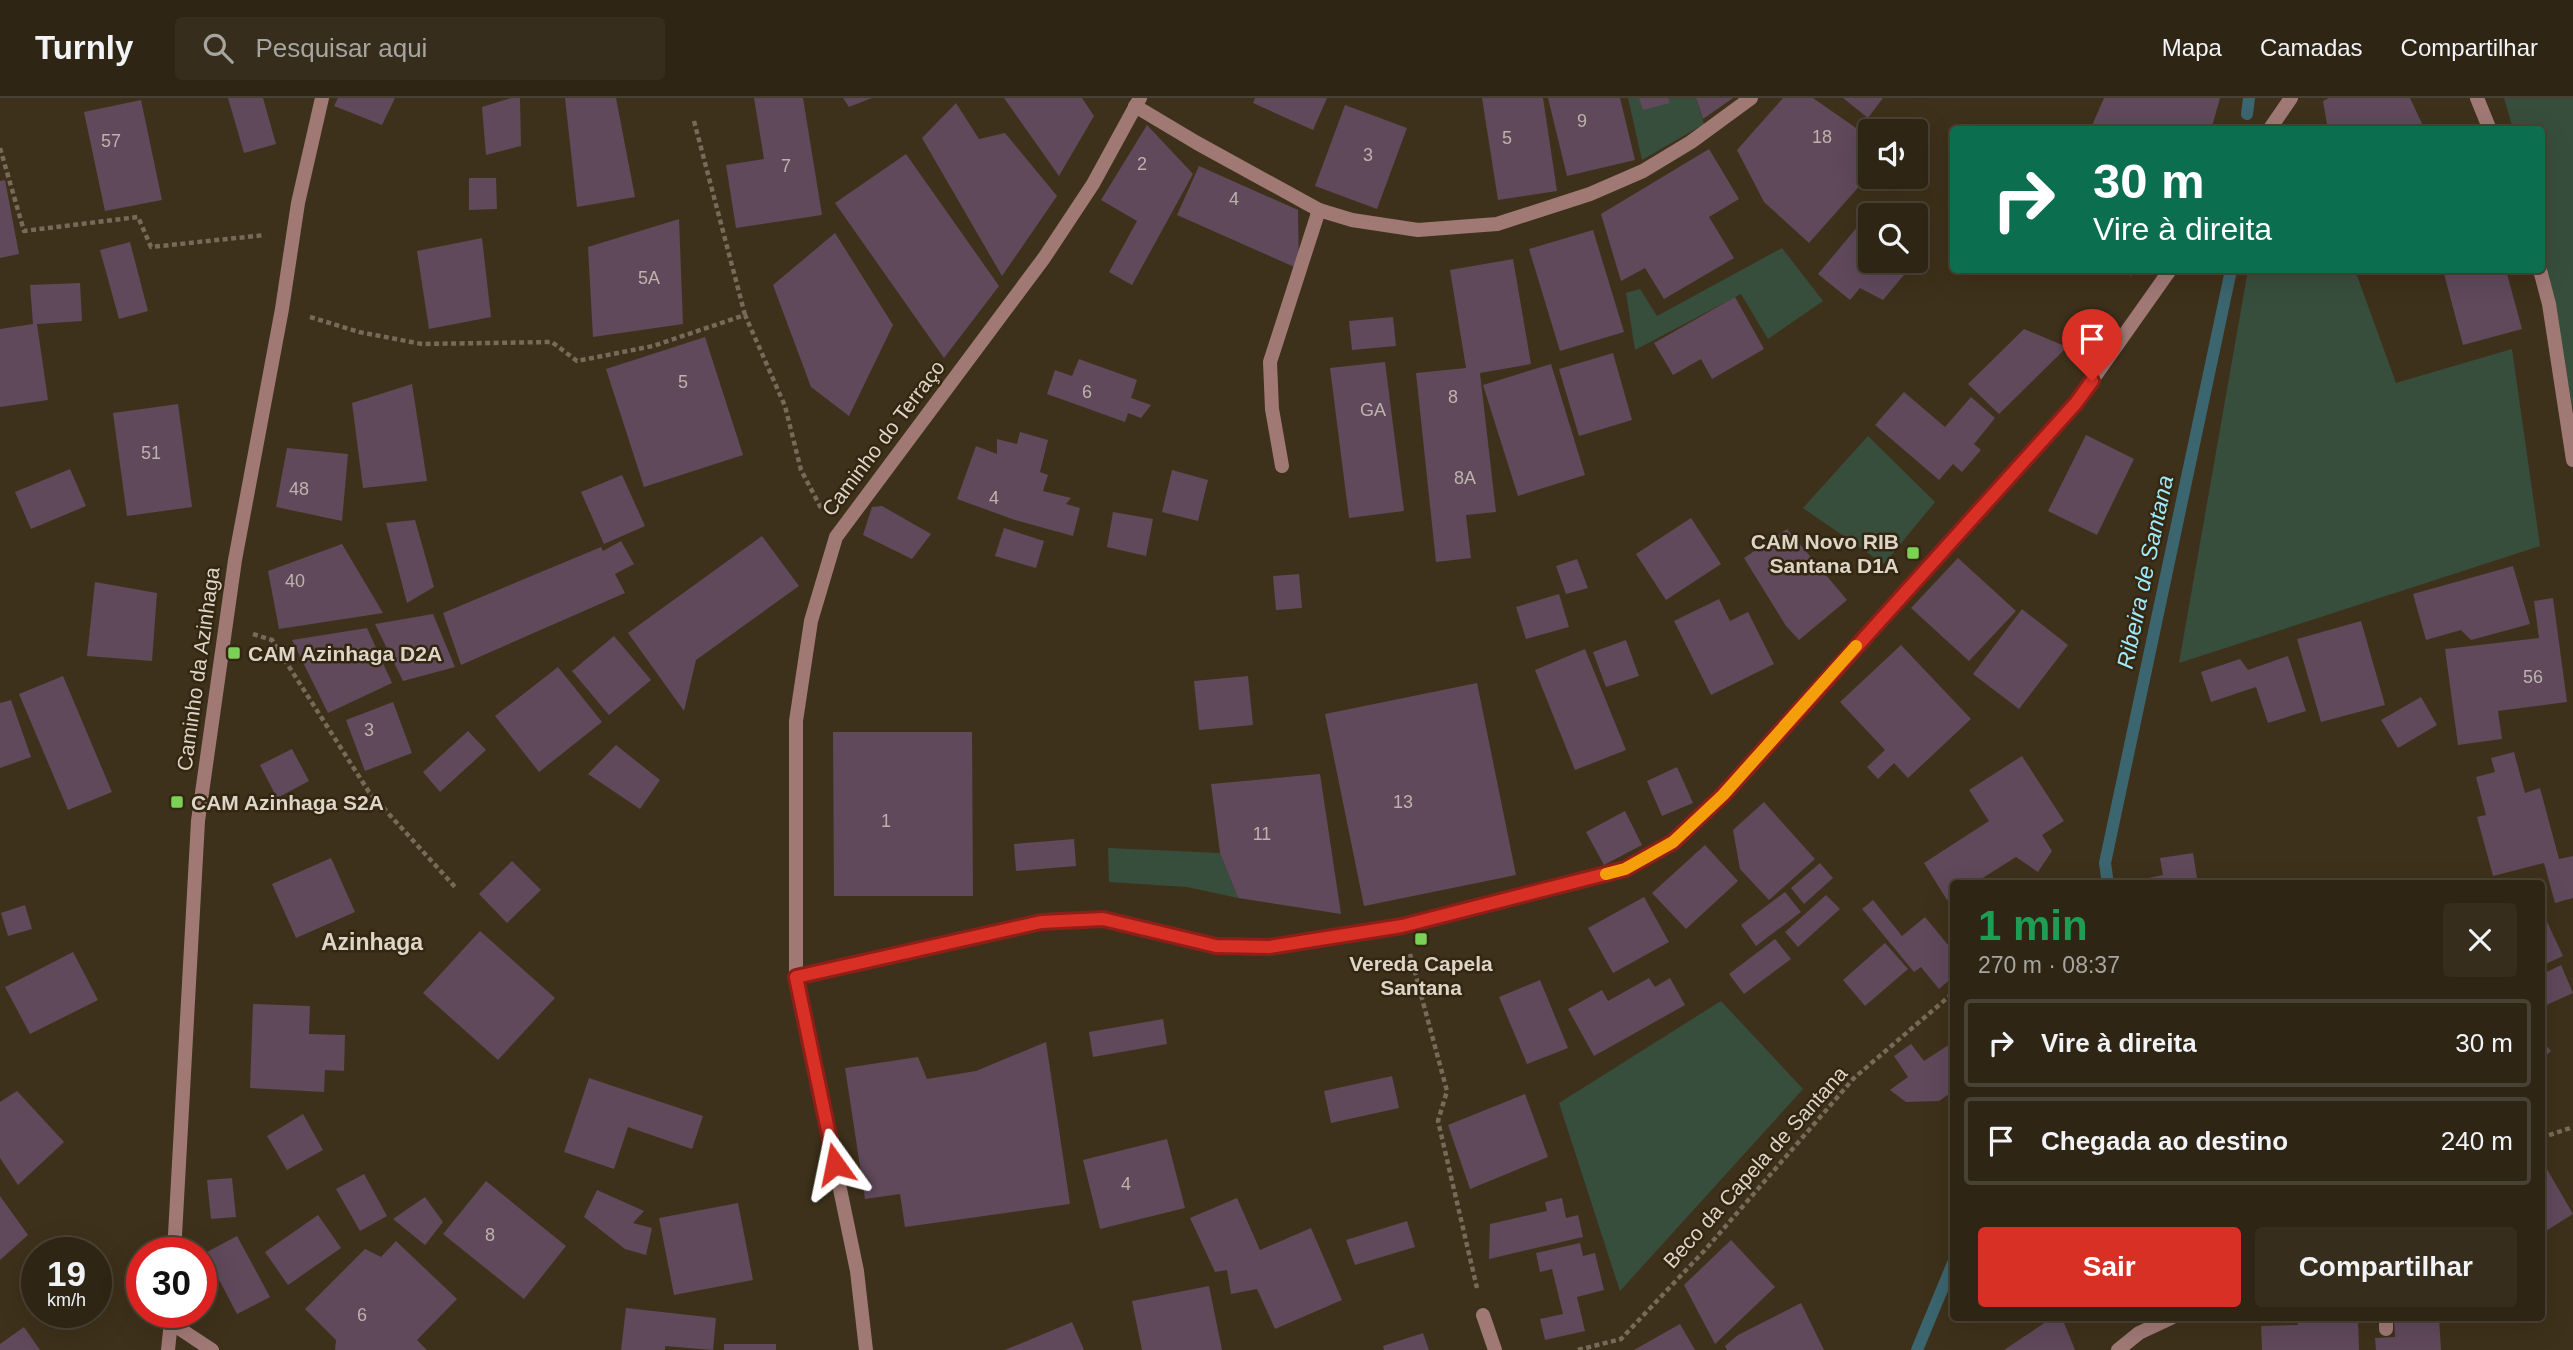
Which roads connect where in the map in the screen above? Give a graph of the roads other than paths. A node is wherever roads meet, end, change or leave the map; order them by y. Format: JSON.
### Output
{"nodes":[{"id":1,"x":322,"y":98,"type":"edge"},
{"id":2,"x":1751,"y":98,"type":"edge"},
{"id":3,"x":2291,"y":98,"type":"edge"},
{"id":4,"x":2477,"y":98,"type":"edge"},
{"id":5,"x":1138,"y":102,"type":"edge"},
{"id":6,"x":2272,"y":126,"type":"edge"},
{"id":7,"x":2488,"y":126,"type":"edge"},
{"id":8,"x":1319,"y":210,"type":"junction"},
{"id":9,"x":2168,"y":273,"type":"edge"},
{"id":10,"x":2541,"y":273,"type":"edge"},
{"id":11,"x":2573,"y":460,"type":"edge"},
{"id":12,"x":1282,"y":466,"type":"dead end"},
{"id":13,"x":796,"y":977,"type":"junction"},
{"id":14,"x":175,"y":1237,"type":"edge"},
{"id":15,"x":1483,"y":1315,"type":"road end"},
{"id":16,"x":2165,"y":1321,"type":"edge"},
{"id":17,"x":170,"y":1328,"type":"edge"},
{"id":18,"x":184,"y":1328,"type":"edge"},
{"id":19,"x":168,"y":1350,"type":"edge"},
{"id":20,"x":212,"y":1350,"type":"edge"},
{"id":21,"x":866,"y":1350,"type":"edge"},
{"id":22,"x":1495,"y":1350,"type":"edge"},
{"id":23,"x":2118,"y":1350,"type":"edge"}],
"edges":[{"from":1,"to":14,"type":"street","name":"Caminho da Azinhaga"},
{"from":2,"to":8,"type":"street"},
{"from":3,"to":6,"type":"street"},
{"from":4,"to":7,"type":"street"},
{"from":5,"to":8,"type":"street"},
{"from":5,"to":13,"type":"street","name":"Caminho do Terraço"},
{"from":8,"to":12,"type":"street"},
{"from":9,"to":13,"type":"street"},
{"from":10,"to":11,"type":"street"},
{"from":13,"to":21,"type":"street","name":"Caminho do Terraço"},
{"from":15,"to":22,"type":"street"},
{"from":16,"to":23,"type":"street"},
{"from":17,"to":19,"type":"street"},
{"from":18,"to":20,"type":"street"}]}
